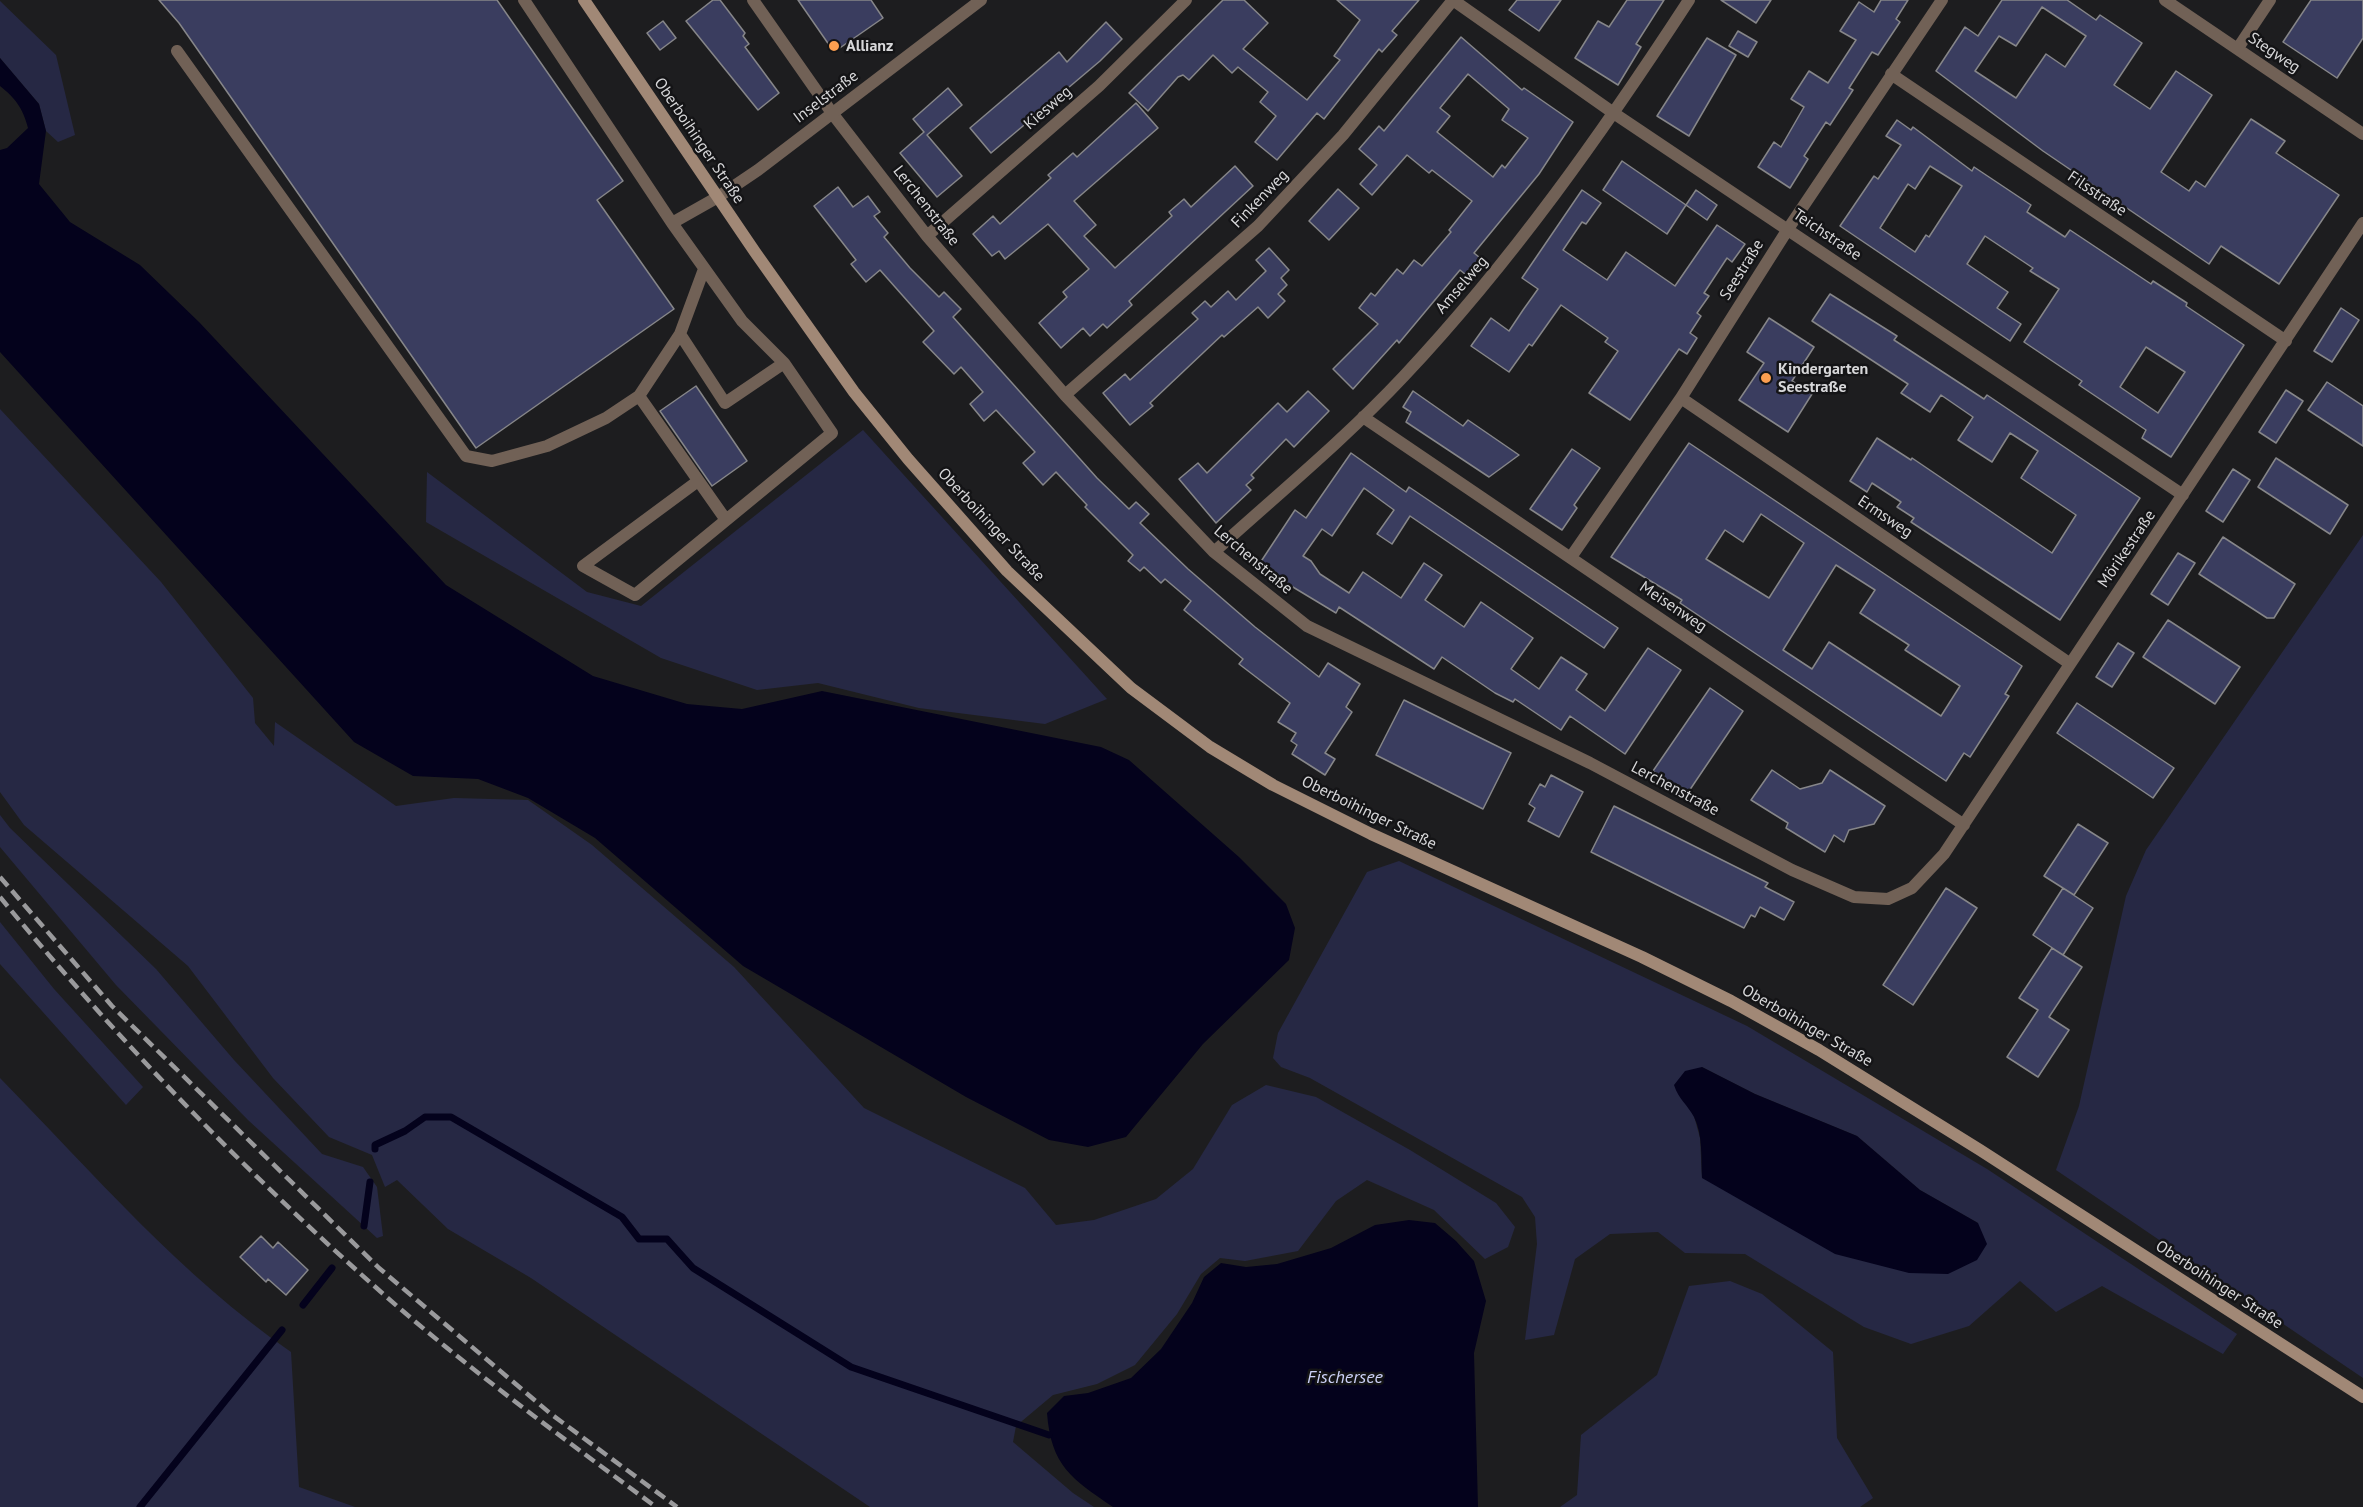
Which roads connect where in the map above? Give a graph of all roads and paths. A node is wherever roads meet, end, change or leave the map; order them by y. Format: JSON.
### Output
{"nodes":[{"id":1,"x":524,"y":0,"type":"edge"},
{"id":2,"x":584,"y":0,"type":"edge"},
{"id":3,"x":753,"y":0,"type":"edge"},
{"id":4,"x":981,"y":0,"type":"edge"},
{"id":5,"x":1186,"y":0,"type":"edge"},
{"id":6,"x":1453,"y":0,"type":"edge"},
{"id":7,"x":1689,"y":0,"type":"edge"},
{"id":8,"x":1942,"y":0,"type":"edge"},
{"id":9,"x":2165,"y":0,"type":"edge"},
{"id":10,"x":2270,"y":0,"type":"edge"},
{"id":11,"x":2238,"y":48,"type":"junction"},
{"id":12,"x":177,"y":51,"type":"dead end"},
{"id":13,"x":1891,"y":74,"type":"junction"},
{"id":14,"x":832,"y":112,"type":"junction"},
{"id":15,"x":1615,"y":114,"type":"junction"},
{"id":16,"x":2363,"y":134,"type":"edge"},
{"id":17,"x":718,"y":197,"type":"junction"},
{"id":18,"x":672,"y":223,"type":"junction"},
{"id":19,"x":2363,"y":223,"type":"edge"},
{"id":20,"x":1788,"y":229,"type":"junction"},
{"id":21,"x":927,"y":236,"type":"junction"},
{"id":22,"x":704,"y":269,"type":"junction"},
{"id":23,"x":680,"y":334,"type":"junction"},
{"id":24,"x":2286,"y":341,"type":"junction"},
{"id":25,"x":784,"y":363,"type":"junction"},
{"id":26,"x":1065,"y":395,"type":"junction"},
{"id":27,"x":639,"y":396,"type":"junction"},
{"id":28,"x":1681,"y":398,"type":"junction"},
{"id":29,"x":1364,"y":417,"type":"junction"},
{"id":30,"x":698,"y":481,"type":"junction"},
{"id":31,"x":2183,"y":495,"type":"junction"},
{"id":32,"x":726,"y":520,"type":"junction"},
{"id":33,"x":1214,"y":552,"type":"junction"},
{"id":34,"x":1570,"y":557,"type":"junction"},
{"id":35,"x":2069,"y":663,"type":"junction"},
{"id":36,"x":1964,"y":825,"type":"junction"},
{"id":37,"x":1912,"y":888,"type":"joint"},
{"id":38,"x":2363,"y":1396,"type":"edge"}],
"edges":[{"from":1,"to":18,"type":"street"},
{"from":2,"to":17,"type":"main road","name":"Oberboihinger Straße"},
{"from":3,"to":14,"type":"street","name":"Lerchenstraße"},
{"from":4,"to":14,"type":"street","name":"Inselstraße"},
{"from":5,"to":21,"type":"street","name":"Kiesweg"},
{"from":6,"to":15,"type":"street","name":"Teichstraße"},
{"from":6,"to":26,"type":"street","name":"Finkenweg"},
{"from":7,"to":15,"type":"street","name":"Amselweg"},
{"from":8,"to":13,"type":"street","name":"Seestraße"},
{"from":9,"to":11,"type":"street","name":"Stegweg"},
{"from":10,"to":11,"type":"street"},
{"from":11,"to":16,"type":"street","name":"Stegweg"},
{"from":12,"to":27,"type":"street"},
{"from":13,"to":20,"type":"street","name":"Seestraße"},
{"from":13,"to":24,"type":"street","name":"Filsstraße"},
{"from":14,"to":17,"type":"street","name":"Inselstraße"},
{"from":14,"to":21,"type":"street","name":"Lerchenstraße"},
{"from":15,"to":20,"type":"street","name":"Teichstraße"},
{"from":15,"to":29,"type":"street","name":"Amselweg"},
{"from":17,"to":18,"type":"street","name":"Inselstraße"},
{"from":17,"to":38,"type":"main road","name":"Oberboihinger Straße"},
{"from":18,"to":22,"type":"street"},
{"from":19,"to":24,"type":"street","name":"Mörikestraße"},
{"from":20,"to":28,"type":"street","name":"Seestraße"},
{"from":20,"to":31,"type":"street","name":"Teichstraße"},
{"from":21,"to":26,"type":"street","name":"Lerchenstraße"},
{"from":22,"to":23,"type":"street"},
{"from":22,"to":25,"type":"street"},
{"from":23,"to":25,"type":"street"},
{"from":23,"to":27,"type":"street"},
{"from":24,"to":31,"type":"street","name":"Mörikestraße"},
{"from":25,"to":32,"type":"street"},
{"from":26,"to":33,"type":"street","name":"Lerchenstraße"},
{"from":27,"to":30,"type":"street"},
{"from":28,"to":34,"type":"street","name":"Seestraße"},
{"from":28,"to":35,"type":"street","name":"Ermsweg"},
{"from":29,"to":33,"type":"street","name":"Amselweg"},
{"from":29,"to":34,"type":"street","name":"Meisenweg"},
{"from":30,"to":32,"type":"street"},
{"from":30,"to":32,"type":"street"},
{"from":31,"to":35,"type":"street","name":"Mörikestraße"},
{"from":33,"to":37,"type":"street","name":"Lerchenstraße"},
{"from":34,"to":36,"type":"street","name":"Meisenweg"},
{"from":35,"to":36,"type":"street","name":"Mörikestraße"},
{"from":36,"to":37,"type":"street","name":"Mörikestraße"}]}
